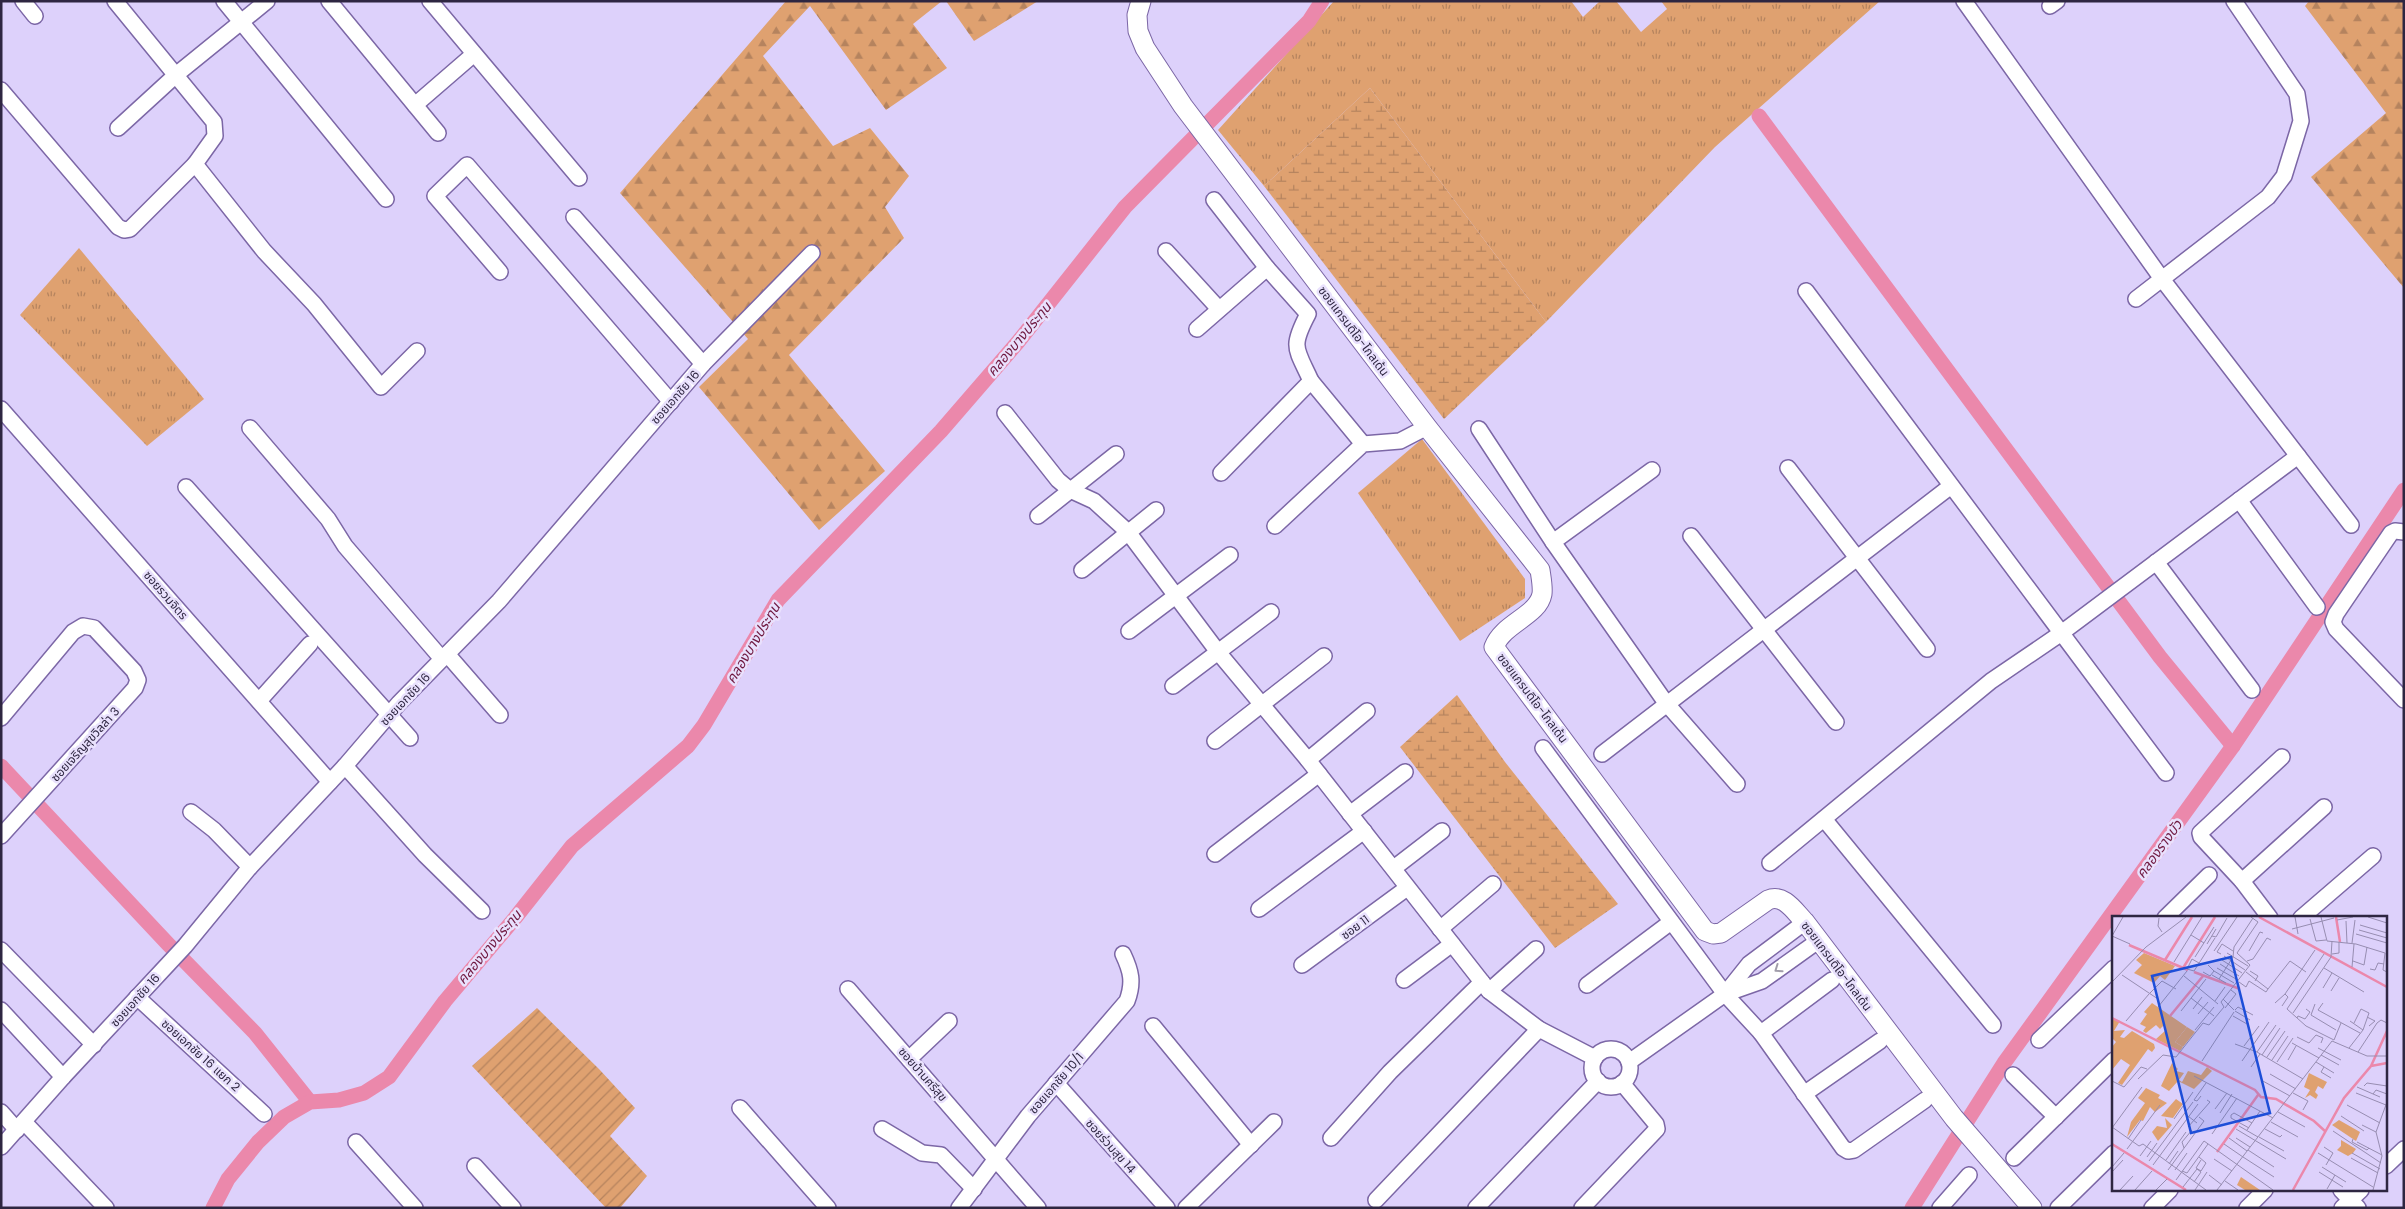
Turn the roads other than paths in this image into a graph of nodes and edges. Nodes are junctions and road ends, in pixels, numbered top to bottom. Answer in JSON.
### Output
{"nodes":[{"id":1,"x":23,"y":1,"type":"edge"},
{"id":2,"x":115,"y":1,"type":"edge"},
{"id":3,"x":224,"y":1,"type":"edge"},
{"id":4,"x":267,"y":1,"type":"edge"},
{"id":5,"x":329,"y":1,"type":"edge"},
{"id":6,"x":430,"y":1,"type":"edge"},
{"id":7,"x":1141,"y":1,"type":"edge"},
{"id":8,"x":1964,"y":1,"type":"edge"},
{"id":9,"x":2234,"y":1,"type":"edge"},
{"id":10,"x":35,"y":16,"type":"dead end"},
{"id":11,"x":241,"y":22,"type":"junction"},
{"id":12,"x":474,"y":54,"type":"junction"},
{"id":13,"x":177,"y":74,"type":"junction"},
{"id":14,"x":1,"y":90,"type":"edge"},
{"id":15,"x":415,"y":104,"type":"junction"},
{"id":16,"x":118,"y":128,"type":"dead end"},
{"id":17,"x":438,"y":133,"type":"dead end"},
{"id":18,"x":195,"y":164,"type":"junction"},
{"id":19,"x":579,"y":178,"type":"dead end"},
{"id":20,"x":386,"y":199,"type":"dead end"},
{"id":21,"x":1214,"y":200,"type":"dead end"},
{"id":22,"x":574,"y":217,"type":"dead end"},
{"id":23,"x":1166,"y":251,"type":"dead end"},
{"id":24,"x":812,"y":253,"type":"dead end"},
{"id":25,"x":1267,"y":268,"type":"junction"},
{"id":26,"x":500,"y":272,"type":"dead end"},
{"id":27,"x":2162,"y":279,"type":"junction"},
{"id":28,"x":1806,"y":290,"type":"dead end"},
{"id":29,"x":2136,"y":299,"type":"dead end"},
{"id":30,"x":1219,"y":309,"type":"junction"},
{"id":31,"x":1196,"y":329,"type":"dead end"},
{"id":32,"x":417,"y":351,"type":"dead end"},
{"id":33,"x":703,"y":364,"type":"junction"},
{"id":34,"x":1311,"y":381,"type":"junction"},
{"id":35,"x":671,"y":402,"type":"junction"},
{"id":36,"x":1,"y":409,"type":"edge"},
{"id":37,"x":1005,"y":413,"type":"dead end"},
{"id":38,"x":1427,"y":427,"type":"junction"},
{"id":39,"x":250,"y":428,"type":"dead end"},
{"id":40,"x":1479,"y":429,"type":"dead end"},
{"id":41,"x":1363,"y":444,"type":"junction"},
{"id":42,"x":1116,"y":454,"type":"dead end"},
{"id":43,"x":2298,"y":456,"type":"junction"},
{"id":44,"x":1788,"y":468,"type":"dead end"},
{"id":45,"x":1652,"y":470,"type":"dead end"},
{"id":46,"x":1220,"y":473,"type":"dead end"},
{"id":47,"x":1951,"y":486,"type":"junction"},
{"id":48,"x":186,"y":487,"type":"dead end"},
{"id":49,"x":1070,"y":490,"type":"junction"},
{"id":50,"x":2239,"y":500,"type":"junction"},
{"id":51,"x":1156,"y":510,"type":"dead end"},
{"id":52,"x":1038,"y":516,"type":"dead end"},
{"id":53,"x":2351,"y":525,"type":"dead end"},
{"id":54,"x":1275,"y":526,"type":"dead end"},
{"id":55,"x":1128,"y":532,"type":"junction"},
{"id":56,"x":2404,"y":532,"type":"edge"},
{"id":57,"x":1691,"y":536,"type":"dead end"},
{"id":58,"x":1553,"y":542,"type":"junction"},
{"id":59,"x":1230,"y":555,"type":"dead end"},
{"id":60,"x":1858,"y":558,"type":"junction"},
{"id":61,"x":2156,"y":562,"type":"junction"},
{"id":62,"x":1082,"y":570,"type":"dead end"},
{"id":63,"x":1176,"y":596,"type":"junction"},
{"id":64,"x":2318,"y":607,"type":"dead end"},
{"id":65,"x":1271,"y":612,"type":"dead end"},
{"id":66,"x":1764,"y":630,"type":"junction"},
{"id":67,"x":1129,"y":631,"type":"dead end"},
{"id":68,"x":2060,"y":634,"type":"junction"},
{"id":69,"x":310,"y":644,"type":"dead end"},
{"id":70,"x":1927,"y":649,"type":"dead end"},
{"id":71,"x":1218,"y":652,"type":"junction"},
{"id":72,"x":1324,"y":656,"type":"dead end"},
{"id":73,"x":444,"y":657,"type":"junction"},
{"id":74,"x":1173,"y":686,"type":"dead end"},
{"id":75,"x":2252,"y":690,"type":"dead end"},
{"id":76,"x":2404,"y":700,"type":"edge"},
{"id":77,"x":259,"y":701,"type":"junction"},
{"id":78,"x":1666,"y":703,"type":"junction"},
{"id":79,"x":1262,"y":704,"type":"junction"},
{"id":80,"x":1366,"y":711,"type":"dead end"},
{"id":81,"x":390,"y":714,"type":"junction"},
{"id":82,"x":500,"y":715,"type":"dead end"},
{"id":83,"x":1,"y":718,"type":"edge"},
{"id":84,"x":1836,"y":722,"type":"dead end"},
{"id":85,"x":410,"y":738,"type":"dead end"},
{"id":86,"x":1215,"y":741,"type":"dead end"},
{"id":87,"x":1543,"y":748,"type":"dead end"},
{"id":88,"x":1602,"y":754,"type":"dead end"},
{"id":89,"x":2282,"y":757,"type":"dead end"},
{"id":90,"x":1308,"y":760,"type":"junction"},
{"id":91,"x":345,"y":766,"type":"junction"},
{"id":92,"x":1405,"y":772,"type":"dead end"},
{"id":93,"x":2166,"y":773,"type":"dead end"},
{"id":94,"x":1319,"y":774,"type":"junction"},
{"id":95,"x":330,"y":782,"type":"junction"},
{"id":96,"x":1738,"y":784,"type":"dead end"},
{"id":97,"x":2324,"y":807,"type":"dead end"},
{"id":98,"x":191,"y":812,"type":"dead end"},
{"id":99,"x":1350,"y":814,"type":"junction"},
{"id":100,"x":1824,"y":819,"type":"junction"},
{"id":101,"x":1364,"y":831,"type":"junction"},
{"id":102,"x":1442,"y":831,"type":"dead end"},
{"id":103,"x":1,"y":836,"type":"edge"},
{"id":104,"x":1215,"y":854,"type":"dead end"},
{"id":105,"x":2373,"y":856,"type":"dead end"},
{"id":106,"x":1770,"y":863,"type":"dead end"},
{"id":107,"x":250,"y":867,"type":"junction"},
{"id":108,"x":1394,"y":868,"type":"junction"},
{"id":109,"x":2209,"y":875,"type":"dead end"},
{"id":110,"x":2242,"y":881,"type":"junction"},
{"id":111,"x":1493,"y":884,"type":"dead end"},
{"id":112,"x":1407,"y":888,"type":"junction"},
{"id":113,"x":1259,"y":909,"type":"dead end"},
{"id":114,"x":482,"y":911,"type":"dead end"},
{"id":115,"x":2167,"y":916,"type":"edge"},
{"id":116,"x":2265,"y":916,"type":"edge"},
{"id":117,"x":2303,"y":916,"type":"edge"},
{"id":118,"x":1671,"y":922,"type":"junction"},
{"id":119,"x":1805,"y":922,"type":"junction"},
{"id":120,"x":1440,"y":928,"type":"junction"},
{"id":121,"x":1818,"y":941,"type":"junction"},
{"id":122,"x":1452,"y":944,"type":"junction"},
{"id":123,"x":1536,"y":948,"type":"dead end"},
{"id":124,"x":1,"y":950,"type":"edge"},
{"id":125,"x":1122,"y":954,"type":"dead end"},
{"id":126,"x":1302,"y":965,"type":"dead end"},
{"id":127,"x":2112,"y":970,"type":"edge"},
{"id":128,"x":1404,"y":980,"type":"dead end"},
{"id":129,"x":1832,"y":980,"type":"dead end"},
{"id":130,"x":1587,"y":985,"type":"dead end"},
{"id":131,"x":1486,"y":986,"type":"junction"},
{"id":132,"x":848,"y":989,"type":"dead end"},
{"id":133,"x":1725,"y":994,"type":"junction"},
{"id":134,"x":137,"y":997,"type":"junction"},
{"id":135,"x":1,"y":1010,"type":"edge"},
{"id":136,"x":950,"y":1021,"type":"dead end"},
{"id":137,"x":1993,"y":1025,"type":"dead end"},
{"id":138,"x":1153,"y":1026,"type":"dead end"},
{"id":139,"x":1539,"y":1029,"type":"junction"},
{"id":140,"x":1761,"y":1033,"type":"junction"},
{"id":141,"x":2039,"y":1040,"type":"dead end"},
{"id":142,"x":1880,"y":1041,"type":"dead end"},
{"id":143,"x":94,"y":1045,"type":"junction"},
{"id":144,"x":1594,"y":1058,"type":"junction"},
{"id":145,"x":909,"y":1059,"type":"junction"},
{"id":146,"x":1629,"y":1062,"type":"junction"},
{"id":147,"x":2112,"y":1062,"type":"edge"},
{"id":148,"x":2014,"y":1075,"type":"dead end"},
{"id":149,"x":63,"y":1077,"type":"junction"},
{"id":150,"x":1598,"y":1081,"type":"junction"},
{"id":151,"x":1622,"y":1083,"type":"junction"},
{"id":152,"x":1056,"y":1084,"type":"junction"},
{"id":153,"x":1804,"y":1094,"type":"junction"},
{"id":154,"x":1925,"y":1100,"type":"dead end"},
{"id":155,"x":740,"y":1108,"type":"dead end"},
{"id":156,"x":1,"y":1112,"type":"edge"},
{"id":157,"x":264,"y":1114,"type":"dead end"},
{"id":158,"x":2056,"y":1117,"type":"junction"},
{"id":159,"x":1274,"y":1122,"type":"dead end"},
{"id":160,"x":21,"y":1126,"type":"junction"},
{"id":161,"x":882,"y":1129,"type":"dead end"},
{"id":162,"x":1331,"y":1138,"type":"dead end"},
{"id":163,"x":356,"y":1142,"type":"dead end"},
{"id":164,"x":1251,"y":1145,"type":"junction"},
{"id":165,"x":1,"y":1148,"type":"edge"},
{"id":166,"x":2404,"y":1150,"type":"edge"},
{"id":167,"x":2112,"y":1155,"type":"edge"},
{"id":168,"x":2014,"y":1158,"type":"dead end"},
{"id":169,"x":997,"y":1160,"type":"junction"},
{"id":170,"x":2388,"y":1164,"type":"edge"},
{"id":171,"x":475,"y":1166,"type":"dead end"},
{"id":172,"x":1969,"y":1175,"type":"dead end"},
{"id":173,"x":974,"y":1189,"type":"junction"},
{"id":174,"x":2168,"y":1192,"type":"edge"},
{"id":175,"x":2263,"y":1192,"type":"edge"},
{"id":176,"x":1376,"y":1200,"type":"dead end"},
{"id":177,"x":504,"y":1205,"type":"edge"},
{"id":178,"x":106,"y":1208,"type":"edge"},
{"id":179,"x":415,"y":1208,"type":"edge"},
{"id":180,"x":828,"y":1208,"type":"edge"},
{"id":181,"x":959,"y":1208,"type":"edge"},
{"id":182,"x":1038,"y":1208,"type":"edge"},
{"id":183,"x":1167,"y":1208,"type":"edge"},
{"id":184,"x":1186,"y":1208,"type":"edge"},
{"id":185,"x":1476,"y":1208,"type":"edge"},
{"id":186,"x":1582,"y":1208,"type":"edge"},
{"id":187,"x":1940,"y":1208,"type":"edge"},
{"id":188,"x":2032,"y":1208,"type":"edge"},
{"id":189,"x":2058,"y":1208,"type":"edge"},
{"id":190,"x":2152,"y":1208,"type":"edge"},
{"id":191,"x":2247,"y":1208,"type":"edge"}],
"edges":[{"from":1,"to":10,"type":"street"},
{"from":2,"to":13,"type":"street"},
{"from":3,"to":11,"type":"street"},
{"from":4,"to":11,"type":"street"},
{"from":5,"to":15,"type":"street"},
{"from":6,"to":12,"type":"street"},
{"from":7,"to":38,"type":"street","name":"ซอยแกรนดิโอ-โกลเด้น"},
{"from":8,"to":27,"type":"street"},
{"from":9,"to":27,"type":"street"},
{"from":11,"to":13,"type":"street"},
{"from":11,"to":20,"type":"street"},
{"from":12,"to":15,"type":"street"},
{"from":12,"to":19,"type":"street"},
{"from":13,"to":16,"type":"street"},
{"from":13,"to":18,"type":"street"},
{"from":14,"to":18,"type":"street"},
{"from":15,"to":17,"type":"street"},
{"from":18,"to":32,"type":"street"},
{"from":21,"to":25,"type":"street"},
{"from":22,"to":33,"type":"street"},
{"from":23,"to":30,"type":"street"},
{"from":24,"to":33,"type":"street","name":"ซอยเอกชัย 16"},
{"from":25,"to":30,"type":"street"},
{"from":25,"to":34,"type":"street"},
{"from":26,"to":35,"type":"street"},
{"from":27,"to":29,"type":"street"},
{"from":27,"to":43,"type":"street"},
{"from":28,"to":47,"type":"street"},
{"from":30,"to":31,"type":"street"},
{"from":33,"to":35,"type":"street","name":"ซอยเอกชัย 16"},
{"from":34,"to":41,"type":"street"},
{"from":34,"to":46,"type":"street"},
{"from":35,"to":73,"type":"street","name":"ซอยเอกชัย 16"},
{"from":36,"to":77,"type":"street","name":"ซอยรวมจิตร"},
{"from":37,"to":49,"type":"street"},
{"from":38,"to":41,"type":"street"},
{"from":38,"to":119,"type":"street","name":"ซอยแกรนดิโอ-โกลเด้น"},
{"from":39,"to":73,"type":"street"},
{"from":40,"to":58,"type":"street"},
{"from":41,"to":54,"type":"street"},
{"from":42,"to":49,"type":"street"},
{"from":43,"to":50,"type":"street"},
{"from":43,"to":53,"type":"street"},
{"from":44,"to":60,"type":"street"},
{"from":45,"to":58,"type":"street"},
{"from":47,"to":60,"type":"street"},
{"from":47,"to":68,"type":"street"},
{"from":48,"to":81,"type":"street"},
{"from":49,"to":52,"type":"street"},
{"from":49,"to":55,"type":"street"},
{"from":50,"to":61,"type":"street"},
{"from":50,"to":64,"type":"street"},
{"from":51,"to":55,"type":"street"},
{"from":55,"to":62,"type":"street"},
{"from":55,"to":63,"type":"street"},
{"from":56,"to":76,"type":"street"},
{"from":57,"to":66,"type":"street"},
{"from":58,"to":78,"type":"street"},
{"from":59,"to":63,"type":"street"},
{"from":60,"to":66,"type":"street"},
{"from":60,"to":70,"type":"street"},
{"from":61,"to":68,"type":"street"},
{"from":61,"to":75,"type":"street"},
{"from":63,"to":67,"type":"street"},
{"from":63,"to":71,"type":"street"},
{"from":65,"to":71,"type":"street"},
{"from":66,"to":78,"type":"street"},
{"from":66,"to":84,"type":"street"},
{"from":68,"to":93,"type":"street"},
{"from":68,"to":100,"type":"street"},
{"from":69,"to":77,"type":"street"},
{"from":71,"to":74,"type":"street"},
{"from":71,"to":79,"type":"street"},
{"from":72,"to":79,"type":"street"},
{"from":73,"to":81,"type":"street","name":"ซอยเอกชัย 16"},
{"from":73,"to":82,"type":"street"},
{"from":77,"to":95,"type":"street","name":"ซอยรวมจิตร"},
{"from":78,"to":88,"type":"street"},
{"from":78,"to":96,"type":"street"},
{"from":79,"to":86,"type":"street"},
{"from":79,"to":90,"type":"street"},
{"from":80,"to":90,"type":"street"},
{"from":81,"to":85,"type":"street"},
{"from":81,"to":91,"type":"street","name":"ซอยเอกชัย 16"},
{"from":83,"to":103,"type":"street","name":"ซอยเจริญสุขวิลล่า 3"},
{"from":87,"to":118,"type":"street"},
{"from":89,"to":110,"type":"street"},
{"from":90,"to":94,"type":"street"},
{"from":91,"to":95,"type":"street","name":"ซอยเอกชัย 16"},
{"from":91,"to":114,"type":"street"},
{"from":92,"to":99,"type":"street"},
{"from":94,"to":99,"type":"street"},
{"from":94,"to":104,"type":"street"},
{"from":95,"to":107,"type":"street","name":"ซอยเอกชัย 16"},
{"from":97,"to":110,"type":"street"},
{"from":98,"to":107,"type":"street"},
{"from":99,"to":101,"type":"street"},
{"from":100,"to":106,"type":"street"},
{"from":100,"to":137,"type":"street"},
{"from":101,"to":108,"type":"street"},
{"from":101,"to":113,"type":"street"},
{"from":102,"to":108,"type":"street"},
{"from":105,"to":117,"type":"street"},
{"from":107,"to":134,"type":"street","name":"ซอยเอกชัย 16"},
{"from":108,"to":112,"type":"street"},
{"from":109,"to":115,"type":"street"},
{"from":110,"to":116,"type":"street"},
{"from":111,"to":120,"type":"street"},
{"from":112,"to":120,"type":"street"},
{"from":112,"to":126,"type":"street","name":"ซอย 11"},
{"from":118,"to":130,"type":"street"},
{"from":118,"to":133,"type":"street"},
{"from":119,"to":121,"type":"street","name":"ซอยแกรนดิโอ-โกลเด้น"},
{"from":119,"to":133,"type":"street"},
{"from":120,"to":122,"type":"street"},
{"from":121,"to":133,"type":"street","one_way":true},
{"from":121,"to":188,"type":"street","name":"ซอยแกรนดิโอ-โกลเด้น"},
{"from":122,"to":128,"type":"street"},
{"from":122,"to":131,"type":"street"},
{"from":123,"to":131,"type":"street"},
{"from":124,"to":143,"type":"street"},
{"from":125,"to":152,"type":"street","name":"ซอยเอกชัย 10/1"},
{"from":127,"to":141,"type":"street"},
{"from":129,"to":140,"type":"street"},
{"from":131,"to":139,"type":"street"},
{"from":131,"to":162,"type":"street"},
{"from":132,"to":145,"type":"street","name":"ซอยบ้านศรีสุข"},
{"from":133,"to":140,"type":"street"},
{"from":133,"to":146,"type":"street"},
{"from":134,"to":143,"type":"street","name":"ซอยเอกชัย 16"},
{"from":134,"to":157,"type":"street","name":"ซอยเอกชัย 16 แยก 2"},
{"from":135,"to":149,"type":"street"},
{"from":136,"to":145,"type":"street"},
{"from":138,"to":164,"type":"street"},
{"from":139,"to":144,"type":"street"},
{"from":139,"to":176,"type":"street"},
{"from":140,"to":153,"type":"street"},
{"from":142,"to":153,"type":"street"},
{"from":143,"to":149,"type":"street","name":"ซอยเอกชัย 16"},
{"from":144,"to":146,"type":"street"},
{"from":144,"to":150,"type":"street"},
{"from":145,"to":169,"type":"street","name":"ซอยบ้านศรีสุข"},
{"from":146,"to":151,"type":"street"},
{"from":147,"to":158,"type":"street"},
{"from":148,"to":158,"type":"street"},
{"from":149,"to":160,"type":"street","name":"ซอยเอกชัย 16"},
{"from":150,"to":151,"type":"street"},
{"from":150,"to":185,"type":"street"},
{"from":151,"to":186,"type":"street"},
{"from":152,"to":169,"type":"street","name":"ซอยเอกชัย 10/1"},
{"from":152,"to":183,"type":"street","name":"ซอยร่วมสุข 14"},
{"from":153,"to":154,"type":"street"},
{"from":155,"to":180,"type":"street"},
{"from":156,"to":160,"type":"street"},
{"from":158,"to":168,"type":"street"},
{"from":159,"to":164,"type":"street"},
{"from":160,"to":165,"type":"street","name":"ซอยเอกชัย 16"},
{"from":160,"to":178,"type":"street"},
{"from":161,"to":173,"type":"street"},
{"from":163,"to":179,"type":"street"},
{"from":164,"to":184,"type":"street"},
{"from":166,"to":170,"type":"street"},
{"from":167,"to":189,"type":"street"},
{"from":169,"to":173,"type":"street","name":"ซอยเอกชัย 10/1"},
{"from":169,"to":182,"type":"street","name":"ซอยบ้านศรีสุข"},
{"from":171,"to":177,"type":"street"},
{"from":172,"to":187,"type":"street"},
{"from":173,"to":181,"type":"street","name":"ซอยเอกชัย 10/1"},
{"from":174,"to":190,"type":"street"},
{"from":175,"to":191,"type":"street"}]}
